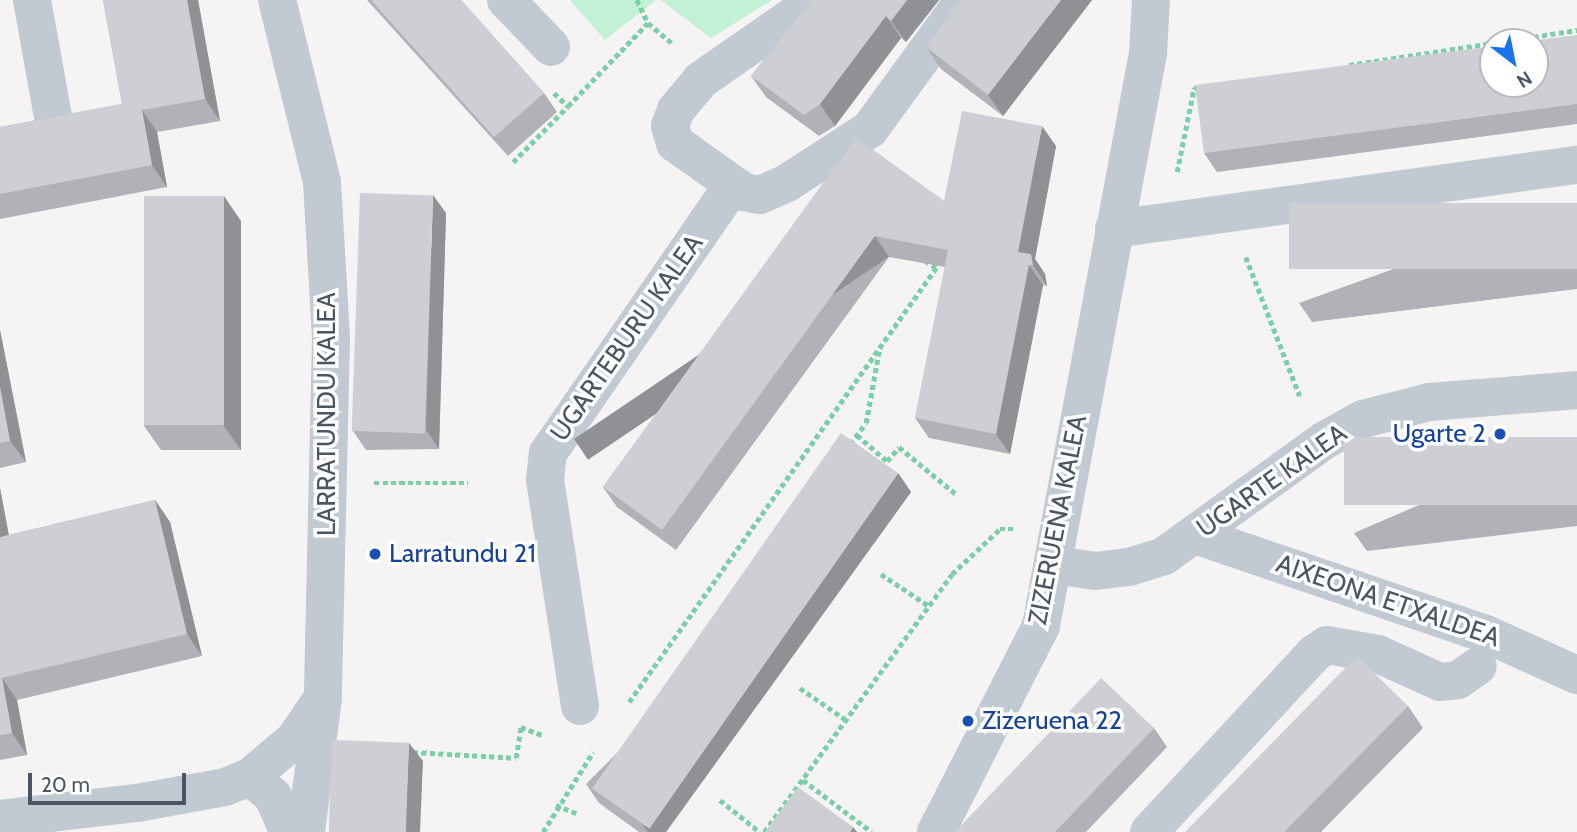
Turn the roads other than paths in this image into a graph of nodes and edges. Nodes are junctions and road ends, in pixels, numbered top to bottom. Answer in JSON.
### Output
{"nodes":[{"id":1,"x":32,"y":0,"type":"edge"},
{"id":2,"x":277,"y":0,"type":"edge"},
{"id":3,"x":506,"y":0,"type":"edge"},
{"id":4,"x":816,"y":0,"type":"edge"},
{"id":5,"x":964,"y":0,"type":"edge"},
{"id":6,"x":1151,"y":0,"type":"edge"},
{"id":7,"x":551,"y":47,"type":"dead end"},
{"id":8,"x":53,"y":117,"type":"edge"},
{"id":9,"x":1577,"y":165,"type":"edge"},
{"id":10,"x":733,"y":185,"type":"junction"},
{"id":11,"x":1114,"y":229,"type":"junction"},
{"id":12,"x":1577,"y":390,"type":"edge"},
{"id":13,"x":1195,"y":535,"type":"junction"},
{"id":14,"x":1055,"y":565,"type":"junction"},
{"id":15,"x":1478,"y":666,"type":"dead end"},
{"id":16,"x":1577,"y":675,"type":"edge"},
{"id":17,"x":323,"y":697,"type":"junction"},
{"id":18,"x":580,"y":706,"type":"dead end"},
{"id":19,"x":250,"y":777,"type":"junction"},
{"id":20,"x":0,"y":819,"type":"edge"},
{"id":21,"x":288,"y":832,"type":"edge"},
{"id":22,"x":306,"y":832,"type":"edge"},
{"id":23,"x":936,"y":832,"type":"edge"},
{"id":24,"x":1149,"y":832,"type":"edge"}],
"edges":[{"from":1,"to":8,"type":"street"},
{"from":2,"to":17,"type":"street","name":"LARRATUNDU KALEA"},
{"from":3,"to":7,"type":"street"},
{"from":4,"to":10,"type":"street"},
{"from":5,"to":10,"type":"street"},
{"from":6,"to":11,"type":"street","name":"ZIZERUENA KALEA"},
{"from":9,"to":11,"type":"street"},
{"from":10,"to":18,"type":"street","name":"UGARTEBURU KALEA"},
{"from":11,"to":14,"type":"street","name":"ZIZERUENA KALEA"},
{"from":12,"to":13,"type":"street","name":"UGARTE KALEA"},
{"from":13,"to":14,"type":"street","name":"UGARTE KALEA"},
{"from":13,"to":16,"type":"street","name":"AIXEONA ETXALDEA"},
{"from":14,"to":23,"type":"street","name":"ZIZERUENA KALEA"},
{"from":15,"to":24,"type":"street"},
{"from":17,"to":19,"type":"street"},
{"from":17,"to":22,"type":"street","name":"LARRATUNDU KALEA"},
{"from":19,"to":20,"type":"street"},
{"from":19,"to":21,"type":"street"}]}
